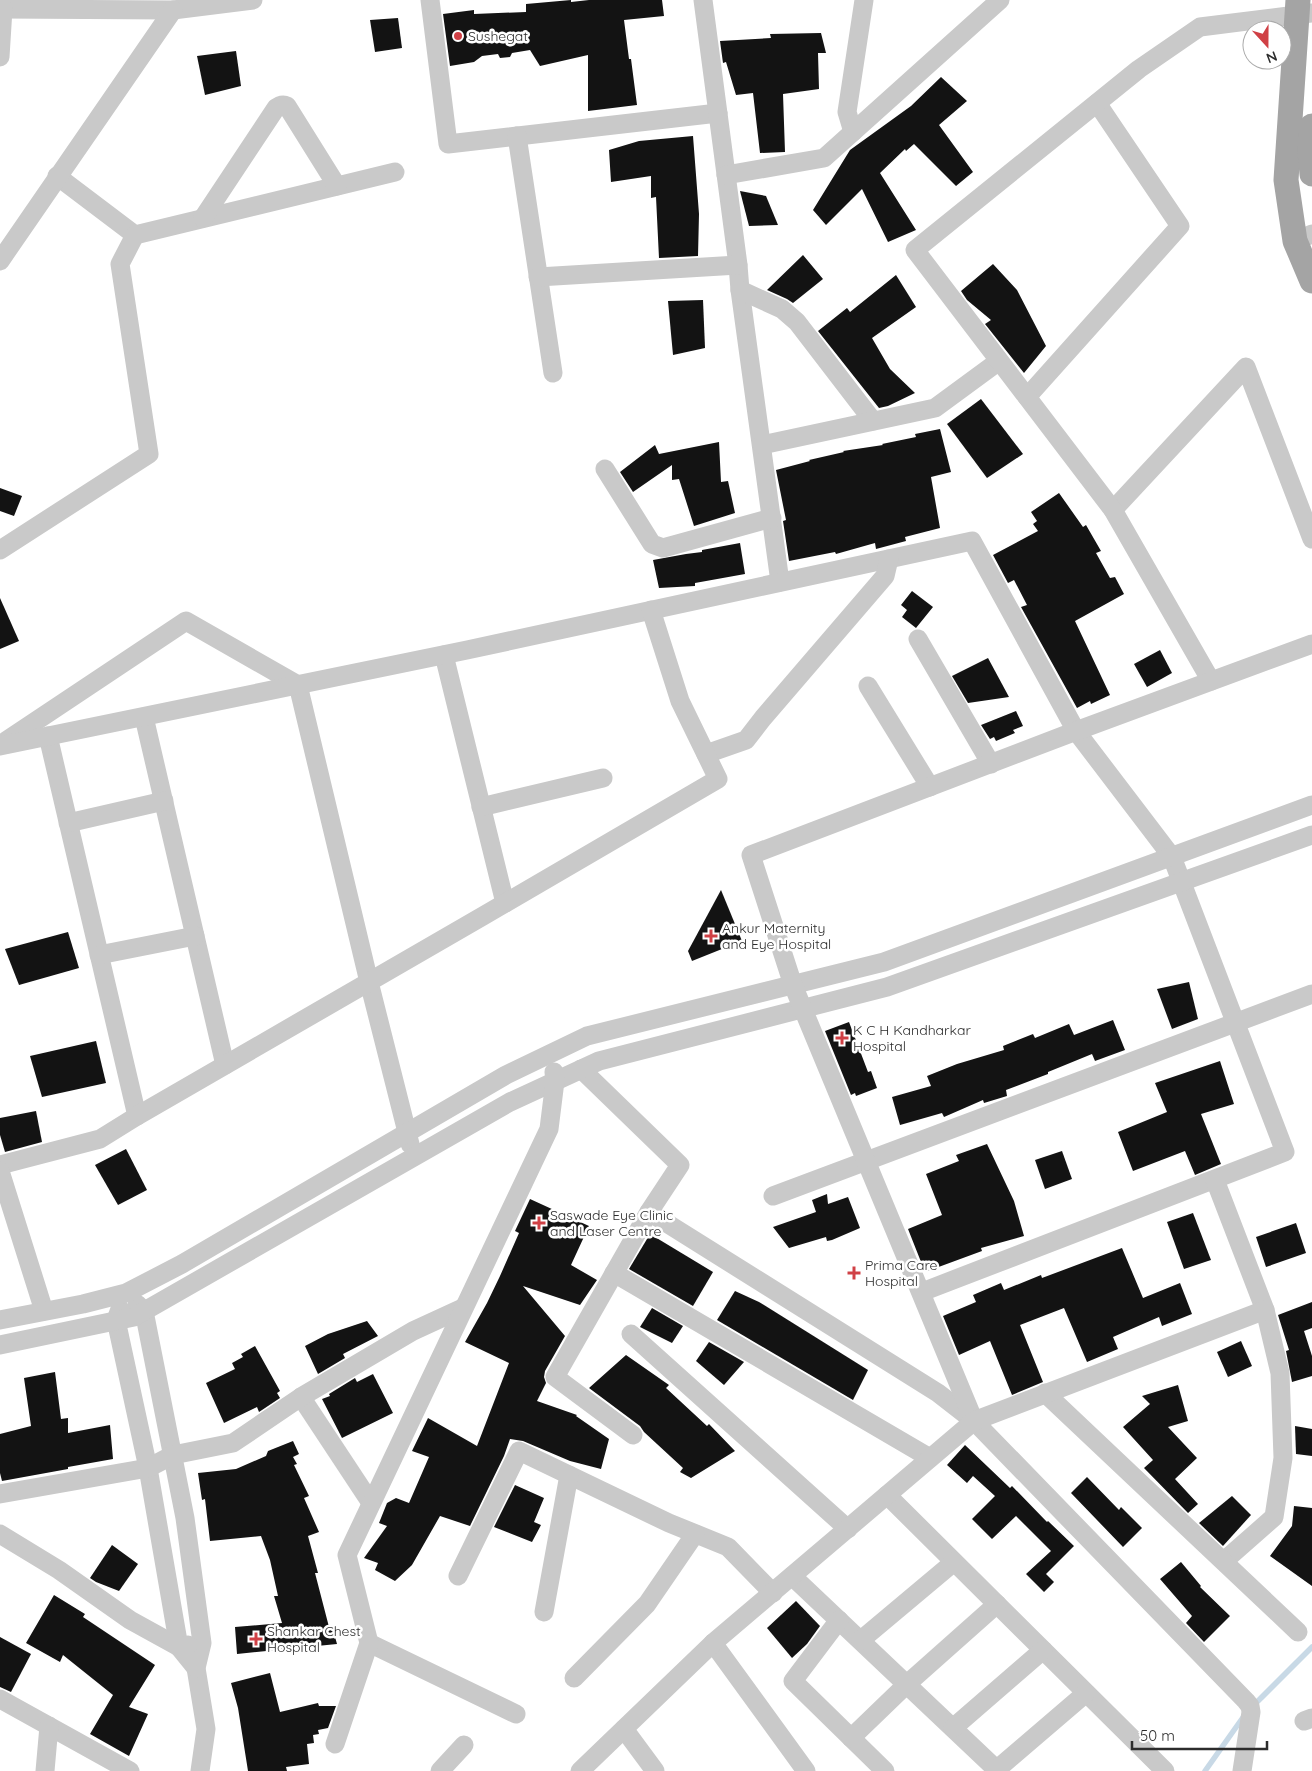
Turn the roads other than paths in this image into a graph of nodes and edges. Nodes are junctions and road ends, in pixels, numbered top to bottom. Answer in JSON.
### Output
{"nodes":[{"id":1,"x":253,"y":0,"type":"edge"},
{"id":2,"x":430,"y":0,"type":"edge"},
{"id":3,"x":703,"y":0,"type":"edge"},
{"id":4,"x":864,"y":0,"type":"edge"},
{"id":5,"x":1000,"y":0,"type":"edge"},
{"id":6,"x":147,"y":5,"type":"edge"},
{"id":7,"x":1,"y":9,"type":"edge"},
{"id":8,"x":1302,"y":9,"type":"edge"},
{"id":9,"x":173,"y":10,"type":"junction"},
{"id":10,"x":0,"y":57,"type":"edge"},
{"id":11,"x":1097,"y":103,"type":"junction"},
{"id":12,"x":718,"y":113,"type":"junction"},
{"id":13,"x":1312,"y":126,"type":"edge"},
{"id":14,"x":853,"y":132,"type":"junction"},
{"id":15,"x":517,"y":136,"type":"junction"},
{"id":16,"x":395,"y":172,"type":"dead end"},
{"id":17,"x":1312,"y":174,"type":"edge"},
{"id":18,"x":726,"y":175,"type":"junction"},
{"id":19,"x":57,"y":176,"type":"junction"},
{"id":20,"x":337,"y":186,"type":"junction"},
{"id":21,"x":203,"y":218,"type":"junction"},
{"id":22,"x":135,"y":235,"type":"junction"},
{"id":23,"x":1304,"y":237,"type":"edge"},
{"id":24,"x":0,"y":261,"type":"edge"},
{"id":25,"x":738,"y":264,"type":"junction"},
{"id":26,"x":538,"y":277,"type":"junction"},
{"id":27,"x":1312,"y":281,"type":"edge"},
{"id":28,"x":740,"y":290,"type":"junction"},
{"id":29,"x":999,"y":361,"type":"junction"},
{"id":30,"x":553,"y":373,"type":"dead end"},
{"id":31,"x":1027,"y":397,"type":"junction"},
{"id":32,"x":873,"y":421,"type":"junction"},
{"id":33,"x":762,"y":445,"type":"junction"},
{"id":34,"x":605,"y":469,"type":"dead end"},
{"id":35,"x":1113,"y":510,"type":"junction"},
{"id":36,"x":772,"y":518,"type":"junction"},
{"id":37,"x":1312,"y":539,"type":"edge"},
{"id":38,"x":0,"y":550,"type":"edge"},
{"id":39,"x":888,"y":559,"type":"junction"},
{"id":40,"x":780,"y":582,"type":"junction"},
{"id":41,"x":651,"y":610,"type":"junction"},
{"id":42,"x":918,"y":639,"type":"dead end"},
{"id":43,"x":1312,"y":644,"type":"edge"},
{"id":44,"x":444,"y":655,"type":"junction"},
{"id":45,"x":1211,"y":681,"type":"junction"},
{"id":46,"x":298,"y":685,"type":"junction"},
{"id":47,"x":868,"y":686,"type":"dead end"},
{"id":48,"x":144,"y":717,"type":"junction"},
{"id":49,"x":1076,"y":731,"type":"junction"},
{"id":50,"x":48,"y":736,"type":"junction"},
{"id":51,"x":0,"y":746,"type":"edge"},
{"id":52,"x":706,"y":754,"type":"junction"},
{"id":53,"x":991,"y":764,"type":"junction"},
{"id":54,"x":603,"y":778,"type":"dead end"},
{"id":55,"x":930,"y":786,"type":"junction"},
{"id":56,"x":164,"y":801,"type":"junction"},
{"id":57,"x":1312,"y":805,"type":"edge"},
{"id":58,"x":482,"y":807,"type":"junction"},
{"id":59,"x":68,"y":823,"type":"junction"},
{"id":60,"x":1312,"y":835,"type":"edge"},
{"id":61,"x":1172,"y":857,"type":"junction"},
{"id":62,"x":1182,"y":883,"type":"junction"},
{"id":63,"x":505,"y":903,"type":"junction"},
{"id":64,"x":195,"y":936,"type":"junction"},
{"id":65,"x":99,"y":955,"type":"junction"},
{"id":66,"x":369,"y":982,"type":"junction"},
{"id":67,"x":793,"y":985,"type":"junction"},
{"id":68,"x":1312,"y":994,"type":"edge"},
{"id":69,"x":804,"y":1008,"type":"junction"},
{"id":70,"x":1235,"y":1023,"type":"junction"},
{"id":71,"x":551,"y":1053,"type":"junction"},
{"id":72,"x":225,"y":1065,"type":"junction"},
{"id":73,"x":581,"y":1069,"type":"junction"},
{"id":74,"x":555,"y":1081,"type":"junction"},
{"id":75,"x":136,"y":1116,"type":"junction"},
{"id":76,"x":408,"y":1132,"type":"junction"},
{"id":77,"x":414,"y":1157,"type":"junction"},
{"id":78,"x":866,"y":1160,"type":"junction"},
{"id":79,"x":0,"y":1165,"type":"edge"},
{"id":80,"x":0,"y":1171,"type":"edge"},
{"id":81,"x":1215,"y":1180,"type":"junction"},
{"id":82,"x":773,"y":1196,"type":"dead end"},
{"id":83,"x":650,"y":1212,"type":"junction"},
{"id":84,"x":614,"y":1273,"type":"junction"},
{"id":85,"x":922,"y":1292,"type":"junction"},
{"id":86,"x":126,"y":1293,"type":"junction"},
{"id":87,"x":463,"y":1308,"type":"junction"},
{"id":88,"x":1265,"y":1310,"type":"junction"},
{"id":89,"x":144,"y":1311,"type":"junction"},
{"id":90,"x":44,"y":1312,"type":"junction"},
{"id":91,"x":0,"y":1320,"type":"edge"},
{"id":92,"x":116,"y":1320,"type":"junction"},
{"id":93,"x":631,"y":1334,"type":"dead end"},
{"id":94,"x":0,"y":1345,"type":"edge"},
{"id":95,"x":1045,"y":1393,"type":"junction"},
{"id":96,"x":301,"y":1397,"type":"junction"},
{"id":97,"x":974,"y":1421,"type":"junction"},
{"id":98,"x":633,"y":1435,"type":"dead end"},
{"id":99,"x":173,"y":1455,"type":"junction"},
{"id":100,"x":930,"y":1458,"type":"junction"},
{"id":101,"x":148,"y":1468,"type":"junction"},
{"id":102,"x":570,"y":1475,"type":"junction"},
{"id":103,"x":0,"y":1494,"type":"edge"},
{"id":104,"x":887,"y":1495,"type":"junction"},
{"id":105,"x":371,"y":1503,"type":"junction"},
{"id":106,"x":848,"y":1528,"type":"junction"},
{"id":107,"x":0,"y":1534,"type":"edge"},
{"id":108,"x":695,"y":1534,"type":"junction"},
{"id":109,"x":1224,"y":1561,"type":"junction"},
{"id":110,"x":954,"y":1562,"type":"junction"},
{"id":111,"x":458,"y":1576,"type":"dead end"},
{"id":112,"x":792,"y":1576,"type":"junction"},
{"id":113,"x":773,"y":1592,"type":"junction"},
{"id":114,"x":996,"y":1604,"type":"junction"},
{"id":115,"x":544,"y":1612,"type":"dead end"},
{"id":116,"x":840,"y":1620,"type":"junction"},
{"id":117,"x":1298,"y":1632,"type":"dead end"},
{"id":118,"x":860,"y":1640,"type":"junction"},
{"id":119,"x":202,"y":1643,"type":"junction"},
{"id":120,"x":369,"y":1643,"type":"junction"},
{"id":121,"x":713,"y":1643,"type":"junction"},
{"id":122,"x":180,"y":1647,"type":"junction"},
{"id":123,"x":1043,"y":1650,"type":"junction"},
{"id":124,"x":196,"y":1668,"type":"junction"},
{"id":125,"x":574,"y":1678,"type":"dead end"},
{"id":126,"x":907,"y":1684,"type":"junction"},
{"id":127,"x":1086,"y":1693,"type":"junction"},
{"id":128,"x":0,"y":1699,"type":"edge"},
{"id":129,"x":516,"y":1714,"type":"dead end"},
{"id":130,"x":49,"y":1726,"type":"junction"},
{"id":131,"x":953,"y":1728,"type":"junction"},
{"id":132,"x":624,"y":1730,"type":"junction"},
{"id":133,"x":851,"y":1738,"type":"junction"},
{"id":134,"x":335,"y":1744,"type":"dead end"},
{"id":135,"x":464,"y":1745,"type":"dead end"},
{"id":136,"x":996,"y":1770,"type":"edge"},
{"id":137,"x":45,"y":1771,"type":"edge"},
{"id":138,"x":130,"y":1771,"type":"edge"},
{"id":139,"x":200,"y":1771,"type":"edge"},
{"id":140,"x":440,"y":1771,"type":"edge"},
{"id":141,"x":580,"y":1771,"type":"edge"},
{"id":142,"x":655,"y":1771,"type":"edge"},
{"id":143,"x":806,"y":1771,"type":"edge"},
{"id":144,"x":885,"y":1771,"type":"edge"},
{"id":145,"x":1165,"y":1771,"type":"edge"},
{"id":146,"x":1242,"y":1771,"type":"edge"}],
"edges":[{"from":1,"to":9,"type":"street"},
{"from":2,"to":15,"type":"street"},
{"from":3,"to":12,"type":"street"},
{"from":4,"to":14,"type":"street"},
{"from":5,"to":14,"type":"street"},
{"from":6,"to":7,"type":"street"},
{"from":6,"to":9,"type":"street"},
{"from":7,"to":10,"type":"street"},
{"from":8,"to":11,"type":"street"},
{"from":8,"to":23,"type":"main road"},
{"from":9,"to":19,"type":"street"},
{"from":11,"to":29,"type":"street"},
{"from":11,"to":31,"type":"street"},
{"from":12,"to":15,"type":"street"},
{"from":12,"to":18,"type":"street"},
{"from":13,"to":17,"type":"main road"},
{"from":14,"to":18,"type":"street"},
{"from":15,"to":26,"type":"street"},
{"from":16,"to":20,"type":"street"},
{"from":18,"to":25,"type":"street"},
{"from":19,"to":22,"type":"street"},
{"from":19,"to":24,"type":"street"},
{"from":20,"to":21,"type":"street"},
{"from":20,"to":21,"type":"street"},
{"from":21,"to":22,"type":"street"},
{"from":22,"to":38,"type":"street"},
{"from":23,"to":27,"type":"main road"},
{"from":25,"to":26,"type":"street"},
{"from":25,"to":28,"type":"street"},
{"from":26,"to":30,"type":"street"},
{"from":28,"to":32,"type":"street"},
{"from":28,"to":33,"type":"street"},
{"from":29,"to":31,"type":"street"},
{"from":29,"to":32,"type":"street"},
{"from":31,"to":35,"type":"street"},
{"from":32,"to":33,"type":"street"},
{"from":33,"to":36,"type":"street"},
{"from":34,"to":36,"type":"street"},
{"from":35,"to":37,"type":"street"},
{"from":35,"to":45,"type":"street"},
{"from":36,"to":40,"type":"street"},
{"from":39,"to":40,"type":"street"},
{"from":39,"to":49,"type":"street"},
{"from":39,"to":52,"type":"street"},
{"from":40,"to":41,"type":"street"},
{"from":41,"to":44,"type":"street"},
{"from":41,"to":52,"type":"street"},
{"from":42,"to":53,"type":"street"},
{"from":43,"to":45,"type":"street"},
{"from":44,"to":46,"type":"street"},
{"from":44,"to":58,"type":"street"},
{"from":45,"to":49,"type":"street"},
{"from":46,"to":48,"type":"street"},
{"from":46,"to":51,"type":"street"},
{"from":46,"to":66,"type":"street"},
{"from":47,"to":55,"type":"street"},
{"from":48,"to":50,"type":"street"},
{"from":48,"to":56,"type":"street"},
{"from":49,"to":53,"type":"street"},
{"from":49,"to":61,"type":"street"},
{"from":50,"to":51,"type":"street"},
{"from":50,"to":59,"type":"street"},
{"from":52,"to":63,"type":"street"},
{"from":53,"to":55,"type":"street"},
{"from":54,"to":58,"type":"street"},
{"from":55,"to":67,"type":"street"},
{"from":56,"to":59,"type":"street"},
{"from":56,"to":64,"type":"street"},
{"from":57,"to":61,"type":"street"},
{"from":58,"to":63,"type":"street"},
{"from":59,"to":65,"type":"street"},
{"from":60,"to":62,"type":"street"},
{"from":61,"to":62,"type":"street"},
{"from":61,"to":67,"type":"street"},
{"from":62,"to":69,"type":"street"},
{"from":62,"to":70,"type":"street"},
{"from":63,"to":66,"type":"street"},
{"from":64,"to":65,"type":"street"},
{"from":64,"to":72,"type":"street"},
{"from":65,"to":75,"type":"street"},
{"from":66,"to":72,"type":"street"},
{"from":66,"to":76,"type":"street"},
{"from":67,"to":69,"type":"street"},
{"from":67,"to":71,"type":"street"},
{"from":68,"to":70,"type":"street"},
{"from":69,"to":73,"type":"street"},
{"from":69,"to":78,"type":"street"},
{"from":70,"to":78,"type":"street"},
{"from":70,"to":81,"type":"street"},
{"from":71,"to":74,"type":"street"},
{"from":71,"to":76,"type":"street"},
{"from":72,"to":75,"type":"street"},
{"from":73,"to":74,"type":"street"},
{"from":73,"to":83,"type":"street"},
{"from":74,"to":77,"type":"street"},
{"from":74,"to":87,"type":"street"},
{"from":75,"to":79,"type":"street"},
{"from":76,"to":77,"type":"street"},
{"from":76,"to":86,"type":"street"},
{"from":77,"to":89,"type":"street"},
{"from":78,"to":82,"type":"street"},
{"from":78,"to":85,"type":"street"},
{"from":80,"to":90,"type":"street"},
{"from":81,"to":85,"type":"street"},
{"from":81,"to":88,"type":"street"},
{"from":83,"to":84,"type":"street"},
{"from":83,"to":97,"type":"street"},
{"from":84,"to":98,"type":"street"},
{"from":84,"to":100,"type":"street"},
{"from":85,"to":97,"type":"street"},
{"from":86,"to":89,"type":"street"},
{"from":86,"to":90,"type":"street"},
{"from":86,"to":92,"type":"street"},
{"from":87,"to":96,"type":"street"},
{"from":87,"to":105,"type":"street"},
{"from":88,"to":95,"type":"street"},
{"from":88,"to":109,"type":"street"},
{"from":89,"to":92,"type":"street"},
{"from":89,"to":99,"type":"street"},
{"from":90,"to":91,"type":"street"},
{"from":92,"to":94,"type":"street"},
{"from":92,"to":101,"type":"street"},
{"from":93,"to":106,"type":"street"},
{"from":95,"to":97,"type":"street"},
{"from":95,"to":109,"type":"street"},
{"from":96,"to":99,"type":"street"},
{"from":96,"to":105,"type":"street"},
{"from":97,"to":100,"type":"street"},
{"from":97,"to":146,"type":"street"},
{"from":99,"to":101,"type":"street"},
{"from":99,"to":119,"type":"street"},
{"from":100,"to":104,"type":"street"},
{"from":101,"to":103,"type":"street"},
{"from":101,"to":122,"type":"street"},
{"from":102,"to":108,"type":"street"},
{"from":102,"to":111,"type":"street"},
{"from":102,"to":115,"type":"street"},
{"from":104,"to":106,"type":"street"},
{"from":104,"to":110,"type":"street"},
{"from":105,"to":120,"type":"street"},
{"from":106,"to":112,"type":"street"},
{"from":107,"to":122,"type":"street"},
{"from":108,"to":113,"type":"street"},
{"from":108,"to":125,"type":"street"},
{"from":109,"to":117,"type":"street"},
{"from":110,"to":114,"type":"street"},
{"from":110,"to":118,"type":"street"},
{"from":112,"to":113,"type":"street"},
{"from":112,"to":116,"type":"street"},
{"from":113,"to":121,"type":"street"},
{"from":114,"to":123,"type":"street"},
{"from":114,"to":126,"type":"street"},
{"from":116,"to":118,"type":"street"},
{"from":116,"to":133,"type":"street"},
{"from":118,"to":126,"type":"street"},
{"from":119,"to":122,"type":"street"},
{"from":119,"to":124,"type":"street"},
{"from":120,"to":129,"type":"street"},
{"from":120,"to":134,"type":"street"},
{"from":121,"to":132,"type":"street"},
{"from":121,"to":143,"type":"street"},
{"from":122,"to":124,"type":"street"},
{"from":123,"to":127,"type":"street"},
{"from":123,"to":131,"type":"street"},
{"from":124,"to":139,"type":"street"},
{"from":126,"to":131,"type":"street"},
{"from":126,"to":133,"type":"street"},
{"from":127,"to":136,"type":"street"},
{"from":127,"to":145,"type":"street"},
{"from":128,"to":130,"type":"street"},
{"from":130,"to":137,"type":"street"},
{"from":130,"to":138,"type":"street"},
{"from":131,"to":136,"type":"street"},
{"from":132,"to":141,"type":"street"},
{"from":132,"to":142,"type":"street"},
{"from":133,"to":144,"type":"street"},
{"from":135,"to":140,"type":"street"}]}
